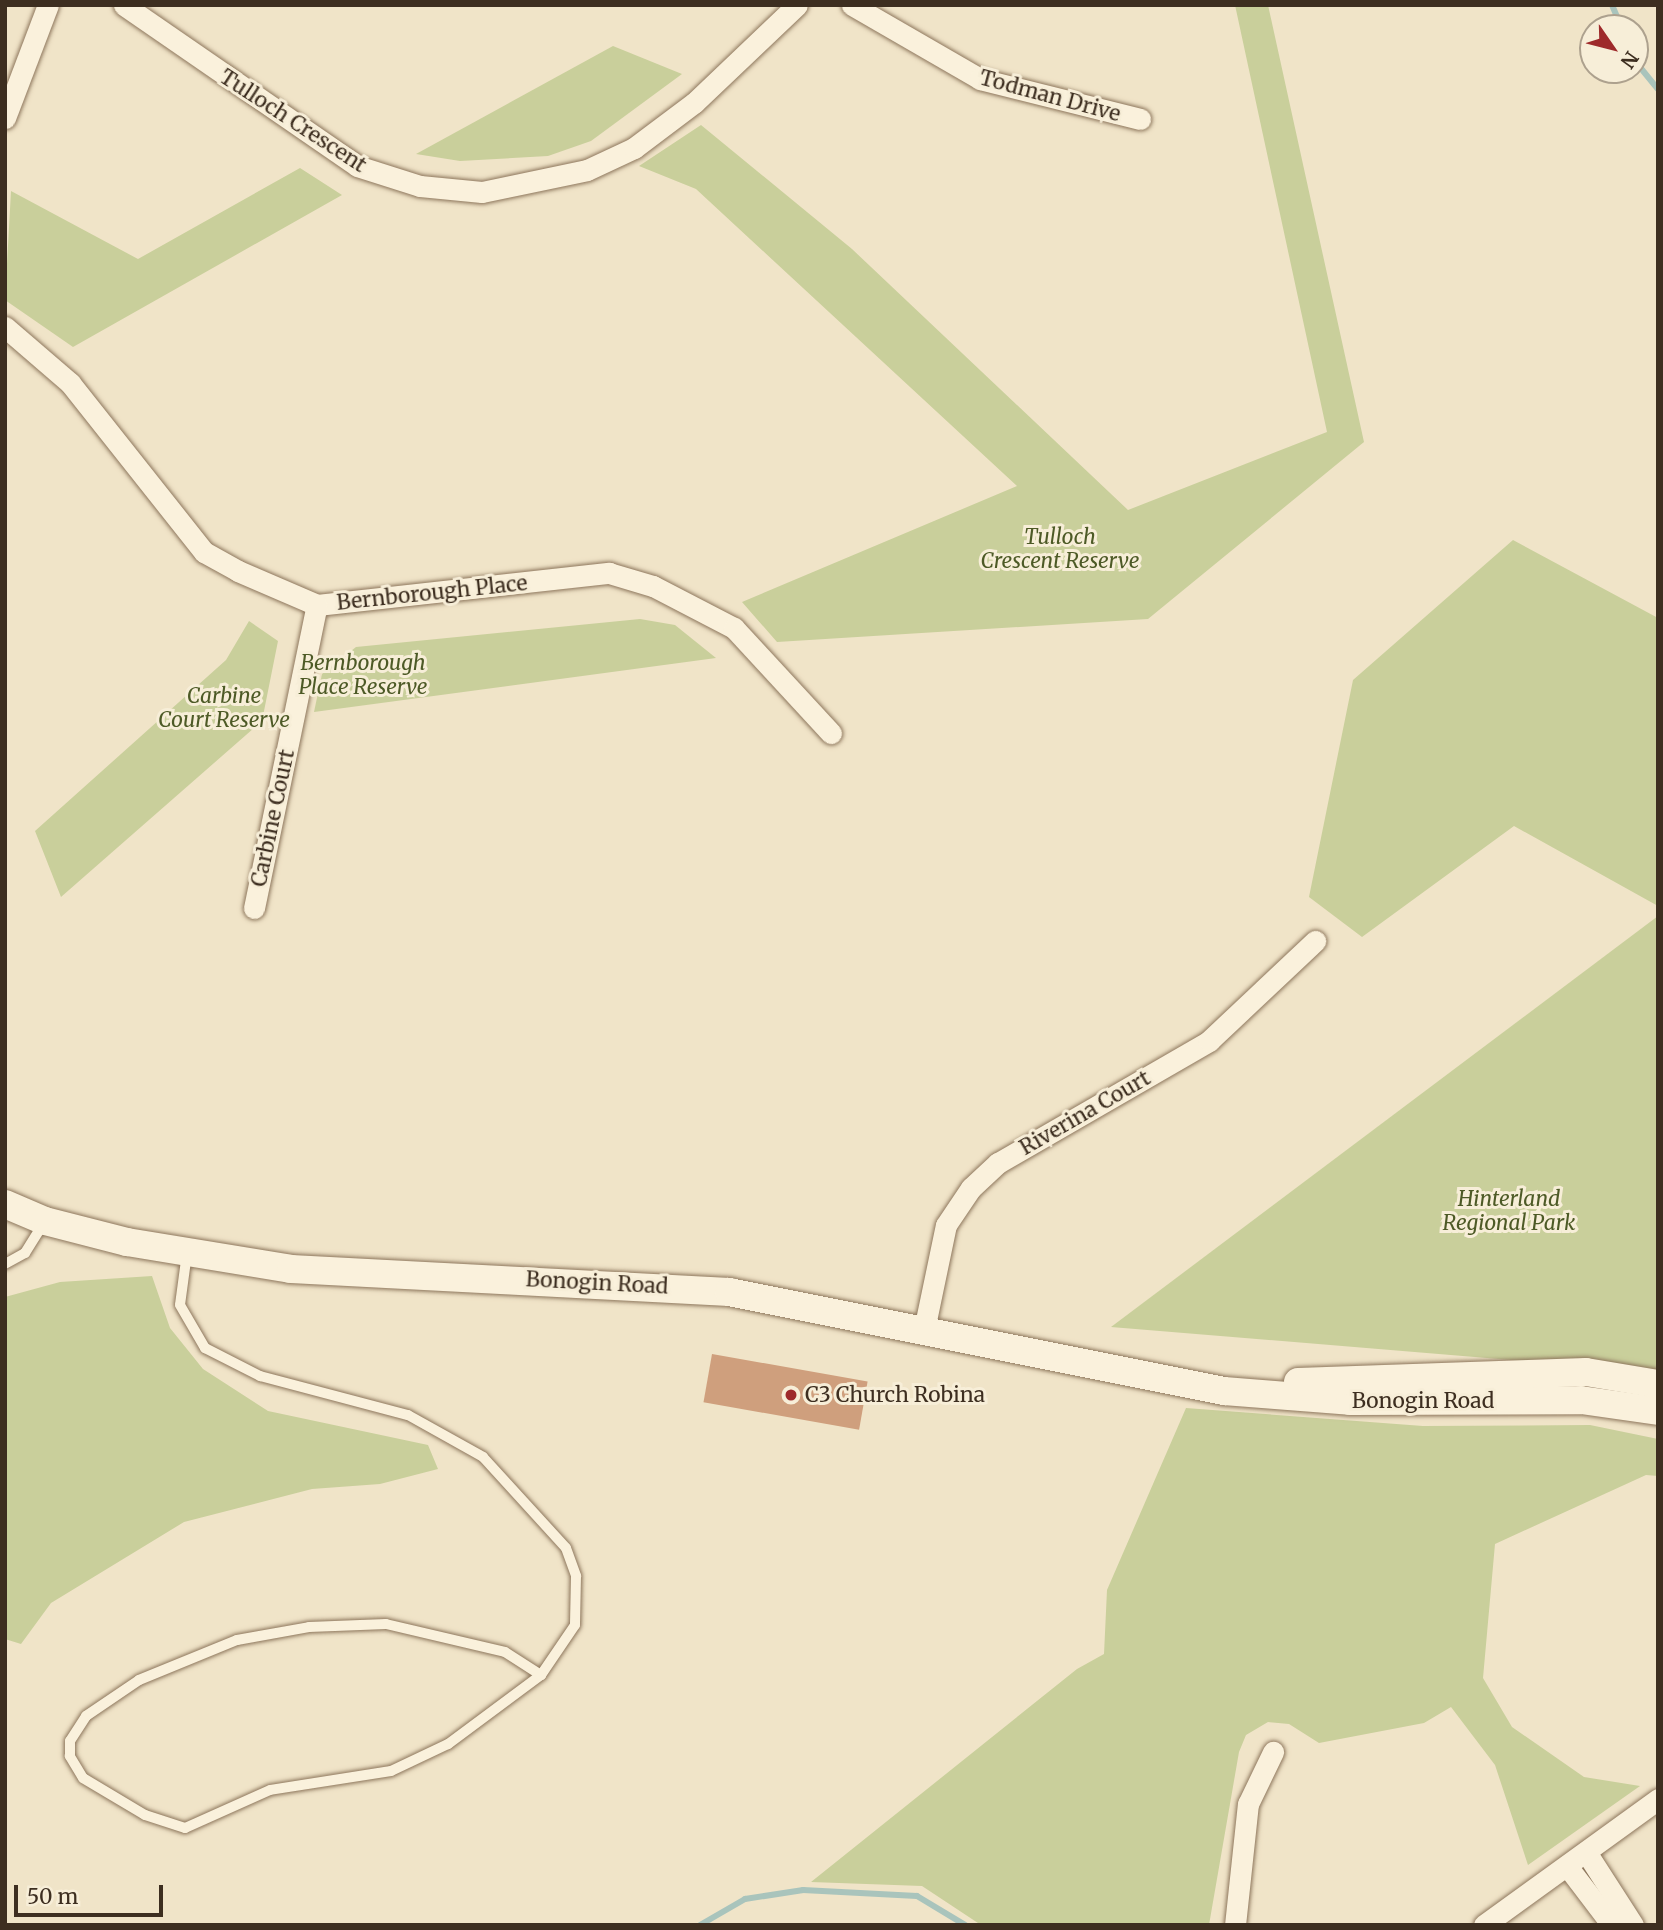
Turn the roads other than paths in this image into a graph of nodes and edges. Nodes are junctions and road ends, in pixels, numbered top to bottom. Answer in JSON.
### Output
{"nodes":[{"id":1,"x":48,"y":5,"type":"edge"},
{"id":2,"x":124,"y":5,"type":"edge"},
{"id":3,"x":797,"y":5,"type":"edge"},
{"id":4,"x":852,"y":5,"type":"edge"},
{"id":5,"x":5,"y":118,"type":"edge"},
{"id":6,"x":1140,"y":119,"type":"dead end"},
{"id":7,"x":5,"y":327,"type":"edge"},
{"id":8,"x":317,"y":605,"type":"junction"},
{"id":9,"x":831,"y":733,"type":"dead end"},
{"id":10,"x":254,"y":908,"type":"dead end"},
{"id":11,"x":1315,"y":942,"type":"dead end"},
{"id":12,"x":5,"y":1204,"type":"edge"},
{"id":13,"x":45,"y":1221,"type":"junction"},
{"id":14,"x":187,"y":1252,"type":"junction"},
{"id":15,"x":5,"y":1264,"type":"edge"},
{"id":16,"x":924,"y":1330,"type":"junction"},
{"id":17,"x":1464,"y":1373,"type":"junction"},
{"id":18,"x":1190,"y":1379,"type":"junction"},
{"id":19,"x":1658,"y":1384,"type":"edge"},
{"id":20,"x":1645,"y":1408,"type":"edge"},
{"id":21,"x":541,"y":1675,"type":"junction"},
{"id":22,"x":1273,"y":1752,"type":"dead end"},
{"id":23,"x":1658,"y":1799,"type":"edge"},
{"id":24,"x":1586,"y":1852,"type":"junction"},
{"id":25,"x":1567,"y":1866,"type":"junction"},
{"id":26,"x":1235,"y":1925,"type":"edge"},
{"id":27,"x":1484,"y":1925,"type":"edge"},
{"id":28,"x":1612,"y":1925,"type":"edge"},
{"id":29,"x":1633,"y":1925,"type":"edge"}],
"edges":[{"from":1,"to":5,"type":"street"},
{"from":2,"to":3,"type":"street","name":"Tulloch Crescent"},
{"from":4,"to":6,"type":"street","name":"Todman Drive"},
{"from":7,"to":8,"type":"street","name":"Bernborough Place"},
{"from":8,"to":9,"type":"street","name":"Bernborough Place"},
{"from":8,"to":10,"type":"street","name":"Carbine Court"},
{"from":11,"to":16,"type":"street","name":"Riverina Court"},
{"from":12,"to":13,"type":"street","name":"Bonogin Road"},
{"from":13,"to":14,"type":"street","name":"Bonogin Road"},
{"from":13,"to":15,"type":"lane"},
{"from":14,"to":16,"type":"street","name":"Bonogin Road"},
{"from":14,"to":21,"type":"lane"},
{"from":16,"to":18,"type":"street","name":"Bonogin Road"},
{"from":17,"to":18,"type":"street","name":"Bonogin Road"},
{"from":17,"to":19,"type":"street","name":"Bonogin Road"},
{"from":17,"to":20,"type":"street"},
{"from":18,"to":20,"type":"street","name":"Bonogin Road"},
{"from":21,"to":21,"type":"lane"},
{"from":22,"to":26,"type":"street"},
{"from":23,"to":24,"type":"street"},
{"from":24,"to":25,"type":"street"},
{"from":24,"to":29,"type":"street"},
{"from":25,"to":27,"type":"street"},
{"from":25,"to":28,"type":"street"}]}
